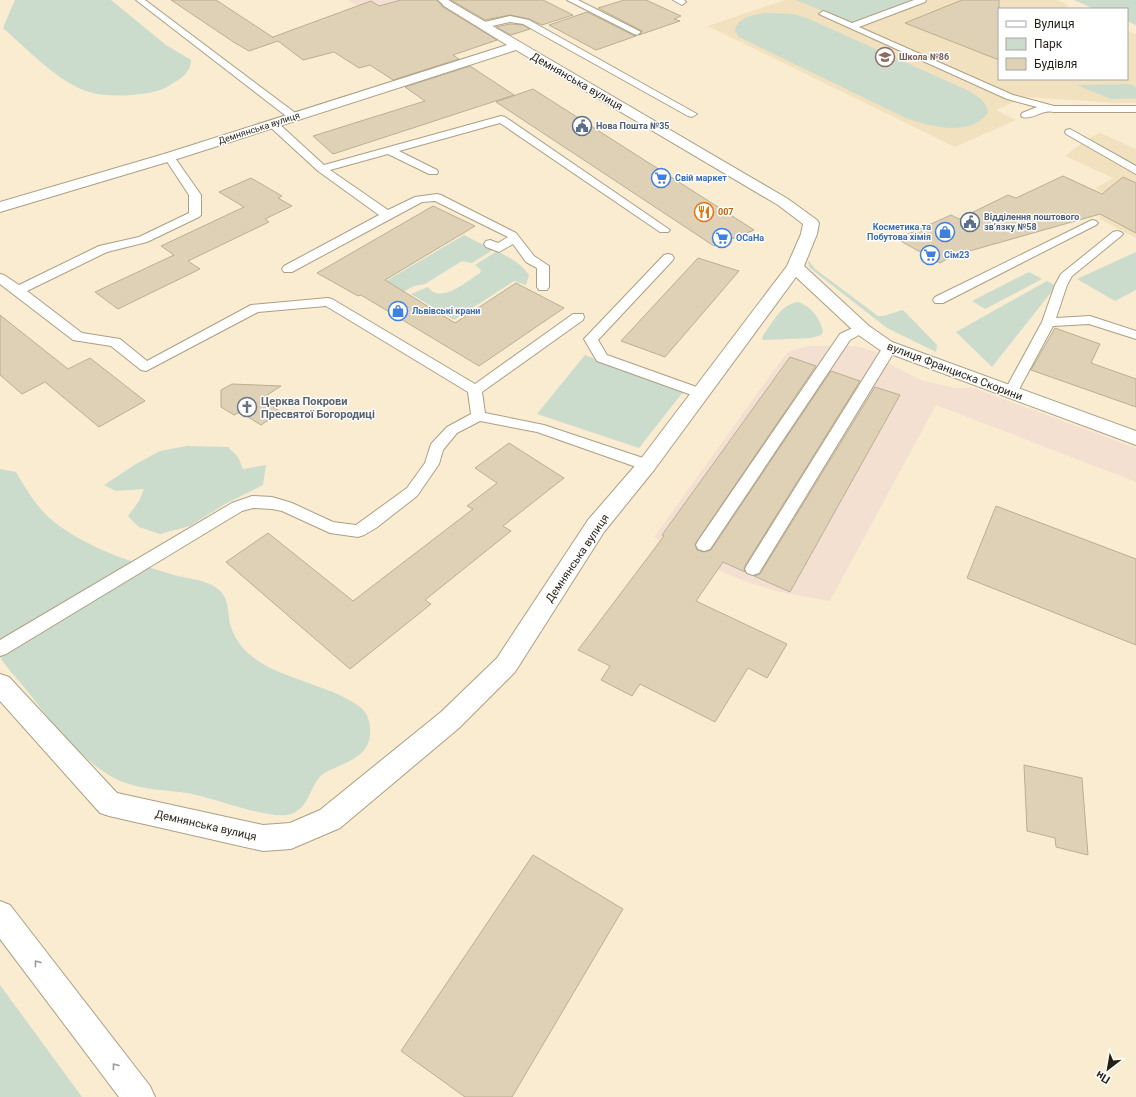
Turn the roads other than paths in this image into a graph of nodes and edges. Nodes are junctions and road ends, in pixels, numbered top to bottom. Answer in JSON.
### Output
{"nodes":[{"id":1,"x":140,"y":0,"type":"edge"},
{"id":2,"x":571,"y":0,"type":"edge"},
{"id":3,"x":922,"y":0,"type":"edge"},
{"id":4,"x":446,"y":1,"type":"edge"},
{"id":5,"x":823,"y":14,"type":"dead end"},
{"id":6,"x":483,"y":25,"type":"junction"},
{"id":7,"x":853,"y":26,"type":"junction"},
{"id":8,"x":637,"y":32,"type":"dead end"},
{"id":9,"x":517,"y":46,"type":"junction"},
{"id":10,"x":1047,"y":107,"type":"junction"},
{"id":11,"x":1136,"y":109,"type":"edge"},
{"id":12,"x":692,"y":114,"type":"dead end"},
{"id":13,"x":1026,"y":115,"type":"dead end"},
{"id":14,"x":294,"y":117,"type":"junction"},
{"id":15,"x":273,"y":124,"type":"junction"},
{"id":16,"x":1070,"y":132,"type":"dead end"},
{"id":17,"x":389,"y":150,"type":"junction"},
{"id":18,"x":169,"y":157,"type":"junction"},
{"id":19,"x":322,"y":169,"type":"junction"},
{"id":20,"x":1136,"y":171,"type":"edge"},
{"id":21,"x":433,"y":172,"type":"dead end"},
{"id":22,"x":0,"y":207,"type":"edge"},
{"id":23,"x":387,"y":215,"type":"junction"},
{"id":24,"x":1092,"y":223,"type":"dead end"},
{"id":25,"x":664,"y":230,"type":"dead end"},
{"id":26,"x":1117,"y":234,"type":"dead end"},
{"id":27,"x":515,"y":238,"type":"junction"},
{"id":28,"x":490,"y":244,"type":"dead end"},
{"id":29,"x":668,"y":258,"type":"dead end"},
{"id":30,"x":795,"y":267,"type":"junction"},
{"id":31,"x":288,"y":269,"type":"dead end"},
{"id":32,"x":0,"y":278,"type":"edge"},
{"id":33,"x":543,"y":287,"type":"dead end"},
{"id":34,"x":18,"y":290,"type":"junction"},
{"id":35,"x":939,"y":300,"type":"dead end"},
{"id":36,"x":578,"y":317,"type":"dead end"},
{"id":37,"x":1048,"y":322,"type":"junction"},
{"id":38,"x":860,"y":328,"type":"junction"},
{"id":39,"x":1136,"y":335,"type":"edge"},
{"id":40,"x":890,"y":347,"type":"junction"},
{"id":41,"x":475,"y":390,"type":"junction"},
{"id":42,"x":1011,"y":392,"type":"junction"},
{"id":43,"x":700,"y":393,"type":"junction"},
{"id":44,"x":478,"y":416,"type":"junction"},
{"id":45,"x":1136,"y":438,"type":"edge"},
{"id":46,"x":647,"y":465,"type":"junction"},
{"id":47,"x":704,"y":545,"type":"dead end"},
{"id":48,"x":753,"y":569,"type":"dead end"},
{"id":49,"x":0,"y":649,"type":"edge"},
{"id":50,"x":0,"y":684,"type":"edge"},
{"id":51,"x":0,"y":915,"type":"edge"},
{"id":52,"x":139,"y":1097,"type":"edge"}],
"edges":[{"from":1,"to":14,"type":"lane"},
{"from":2,"to":8,"type":"lane"},
{"from":3,"to":7,"type":"lane"},
{"from":4,"to":6,"type":"street","name":"Демнянська вулиця"},
{"from":5,"to":7,"type":"lane"},
{"from":6,"to":9,"type":"street","name":"Демнянська вулиця"},
{"from":6,"to":12,"type":"lane"},
{"from":7,"to":10,"type":"lane"},
{"from":9,"to":14,"type":"street","name":"Демнянська вулиця"},
{"from":9,"to":30,"type":"street","name":"Демнянська вулиця"},
{"from":10,"to":11,"type":"lane"},
{"from":10,"to":13,"type":"lane"},
{"from":14,"to":15,"type":"street","name":"Демнянська вулиця"},
{"from":15,"to":18,"type":"street","name":"Демнянська вулиця"},
{"from":15,"to":19,"type":"lane"},
{"from":16,"to":20,"type":"lane"},
{"from":17,"to":19,"type":"lane"},
{"from":17,"to":21,"type":"lane"},
{"from":17,"to":25,"type":"lane"},
{"from":18,"to":22,"type":"street","name":"Демнянська вулиця"},
{"from":18,"to":34,"type":"lane"},
{"from":19,"to":23,"type":"lane"},
{"from":23,"to":27,"type":"lane"},
{"from":23,"to":31,"type":"lane"},
{"from":24,"to":35,"type":"lane"},
{"from":26,"to":37,"type":"lane"},
{"from":27,"to":28,"type":"lane"},
{"from":27,"to":33,"type":"lane"},
{"from":29,"to":43,"type":"lane"},
{"from":30,"to":38,"type":"street","name":"вулиця Франциска Скорини"},
{"from":30,"to":43,"type":"street","name":"Демнянська вулиця"},
{"from":32,"to":34,"type":"lane"},
{"from":34,"to":41,"type":"lane"},
{"from":36,"to":41,"type":"lane"},
{"from":37,"to":39,"type":"lane"},
{"from":37,"to":42,"type":"lane"},
{"from":38,"to":40,"type":"street","name":"вулиця Франциска Скорини"},
{"from":38,"to":47,"type":"lane"},
{"from":40,"to":42,"type":"street","name":"вулиця Франциска Скорини"},
{"from":40,"to":48,"type":"lane"},
{"from":41,"to":44,"type":"lane"},
{"from":42,"to":45,"type":"street","name":"вулиця Франциска Скорини"},
{"from":43,"to":46,"type":"street","name":"Демнянська вулиця"},
{"from":44,"to":46,"type":"lane"},
{"from":44,"to":49,"type":"lane"},
{"from":46,"to":50,"type":"street","name":"Демнянська вулиця"},
{"from":52,"to":51,"type":"street","one_way":true}]}
